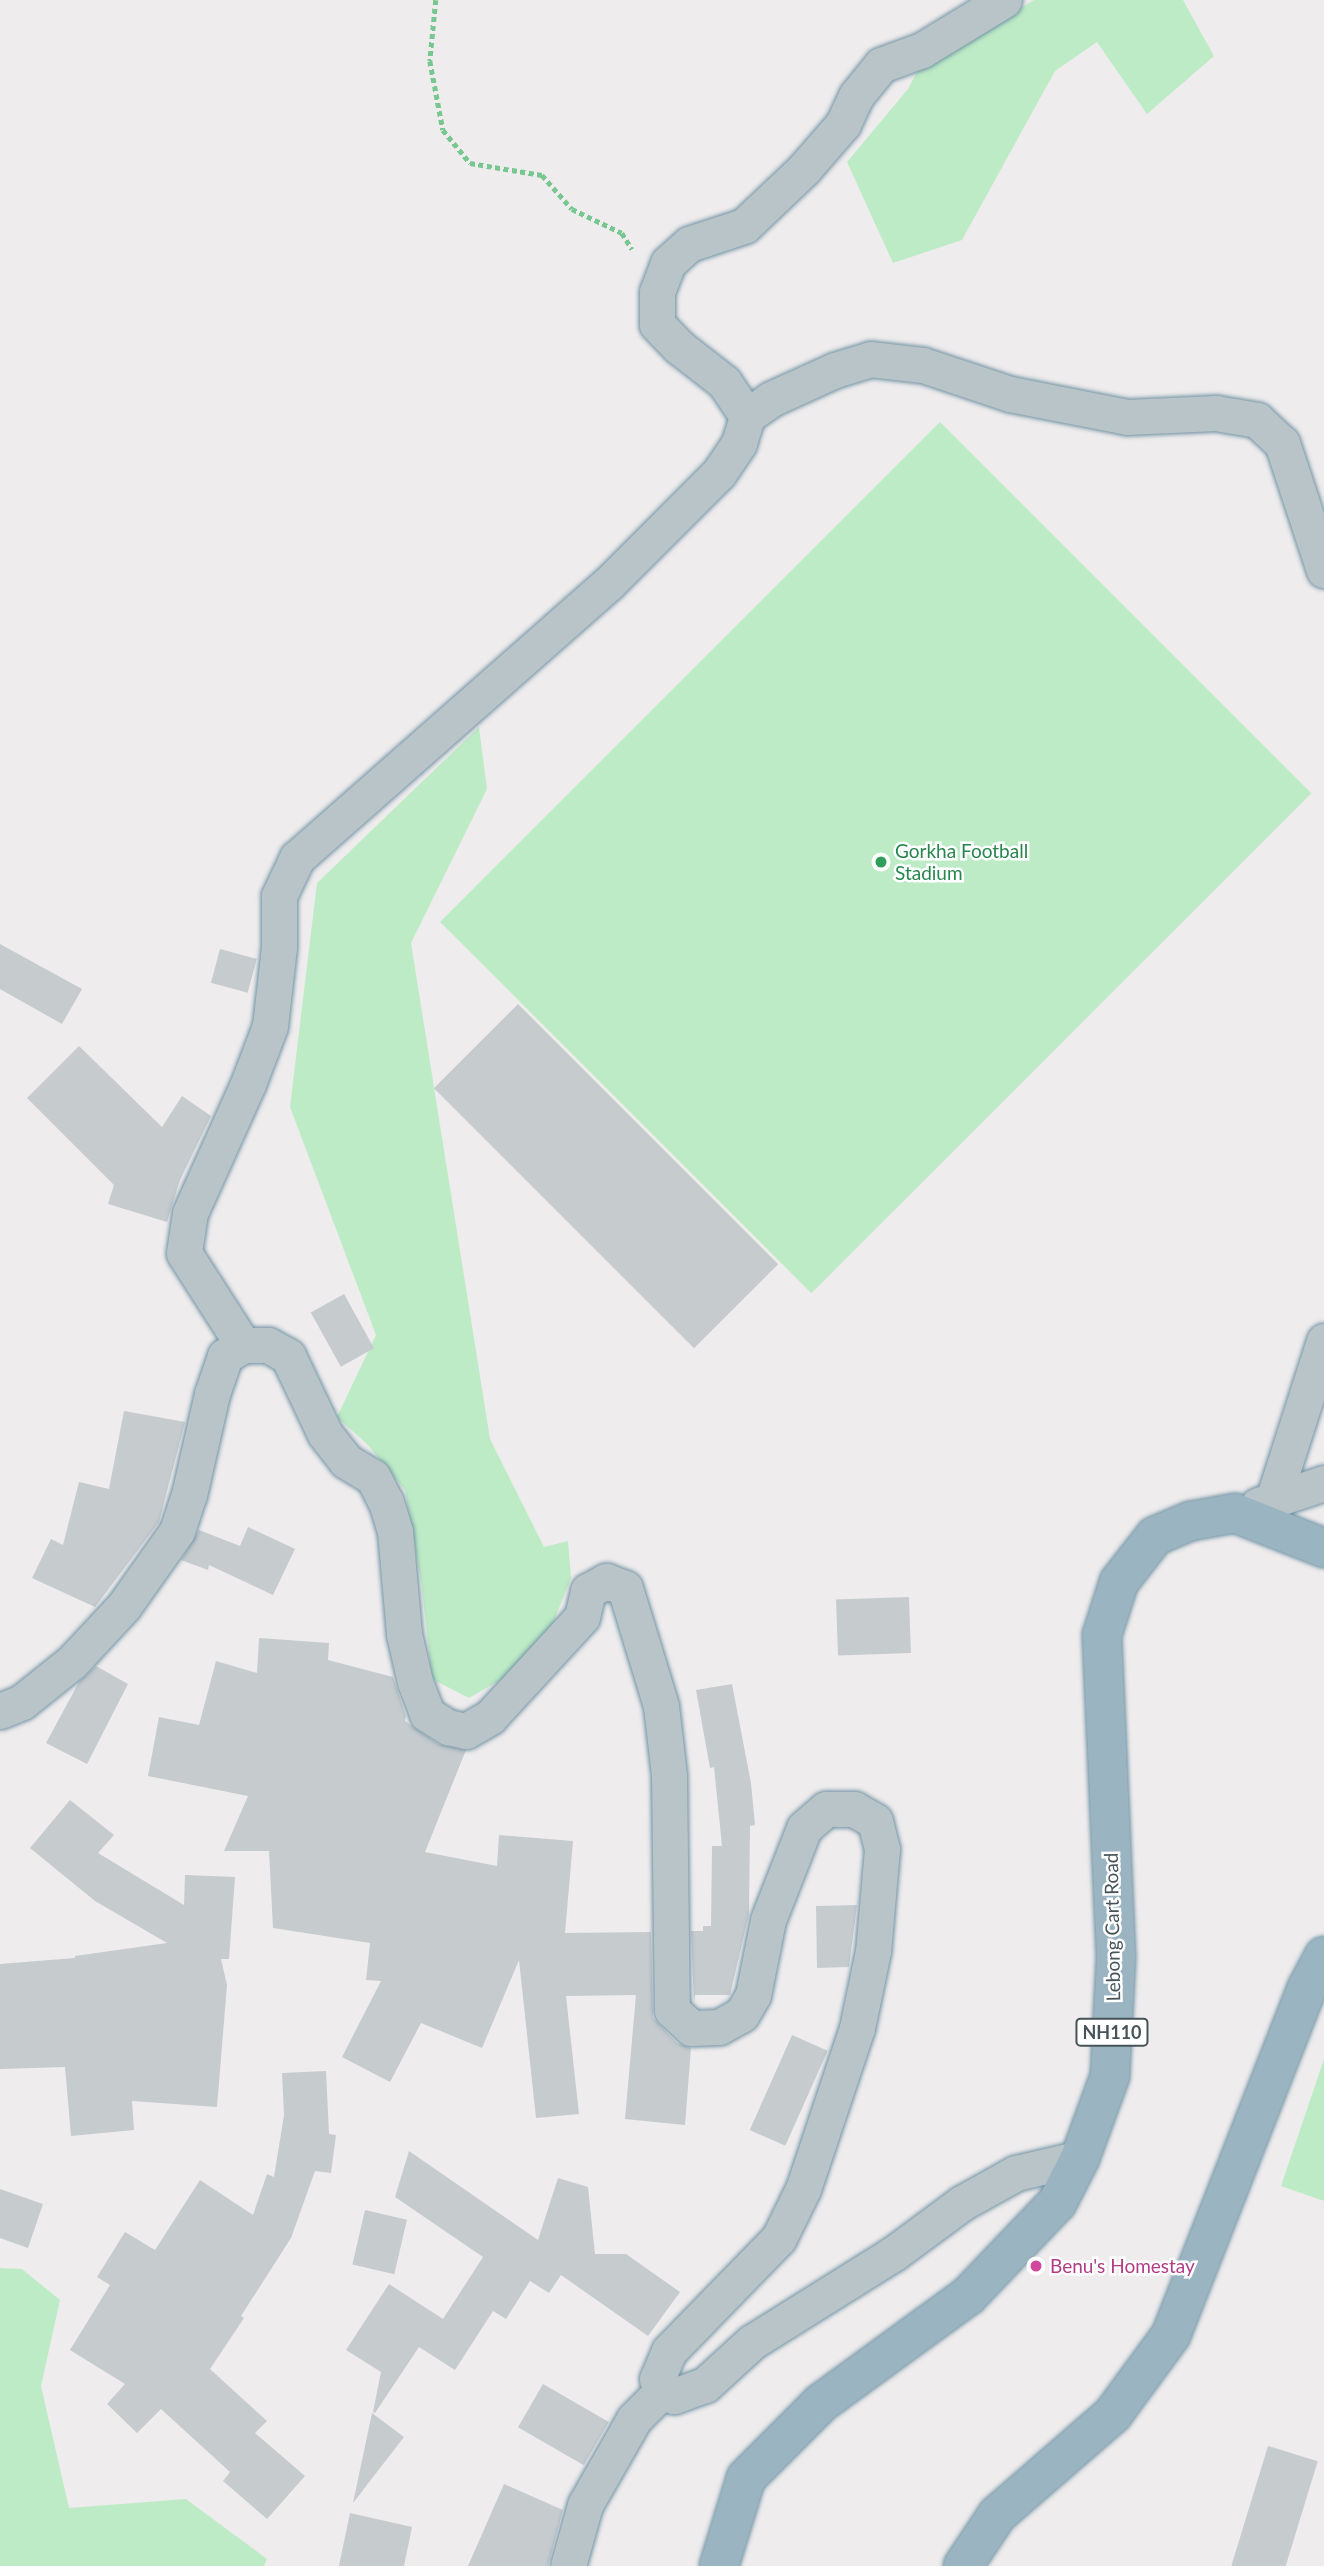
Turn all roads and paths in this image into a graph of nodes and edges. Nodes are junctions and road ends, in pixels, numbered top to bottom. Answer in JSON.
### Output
{"nodes":[{"id":1,"x":436,"y":0,"type":"edge"},
{"id":2,"x":1004,"y":0,"type":"edge"},
{"id":3,"x":657,"y":292,"type":"junction"},
{"id":4,"x":747,"y":416,"type":"junction"},
{"id":5,"x":1324,"y":570,"type":"edge"},
{"id":6,"x":1324,"y":1342,"type":"edge"},
{"id":7,"x":243,"y":1345,"type":"junction"},
{"id":8,"x":1324,"y":1483,"type":"edge"},
{"id":9,"x":1273,"y":1500,"type":"junction"},
{"id":10,"x":1235,"y":1513,"type":"junction"},
{"id":11,"x":1324,"y":1548,"type":"edge"},
{"id":12,"x":0,"y":1711,"type":"edge"},
{"id":13,"x":1324,"y":1956,"type":"edge"},
{"id":14,"x":1080,"y":2158,"type":"junction"},
{"id":15,"x":662,"y":2391,"type":"junction"},
{"id":16,"x":568,"y":2566,"type":"edge"},
{"id":17,"x":719,"y":2566,"type":"edge"},
{"id":18,"x":963,"y":2566,"type":"edge"}],
"edges":[{"from":1,"to":3,"type":"path"},
{"from":2,"to":3,"type":"street"},
{"from":3,"to":4,"type":"street"},
{"from":4,"to":5,"type":"street"},
{"from":4,"to":7,"type":"street"},
{"from":6,"to":9,"type":"street"},
{"from":7,"to":12,"type":"street"},
{"from":7,"to":15,"type":"street"},
{"from":8,"to":9,"type":"street"},
{"from":9,"to":10,"type":"street"},
{"from":10,"to":11,"type":"highway"},
{"from":10,"to":14,"type":"highway","name":"Lebong Cart Road","number":"NH110"},
{"from":13,"to":18,"type":"highway"},
{"from":14,"to":15,"type":"street"},
{"from":14,"to":17,"type":"highway","name":"Lebong Cart Road","number":"NH110"},
{"from":15,"to":16,"type":"street"}]}
